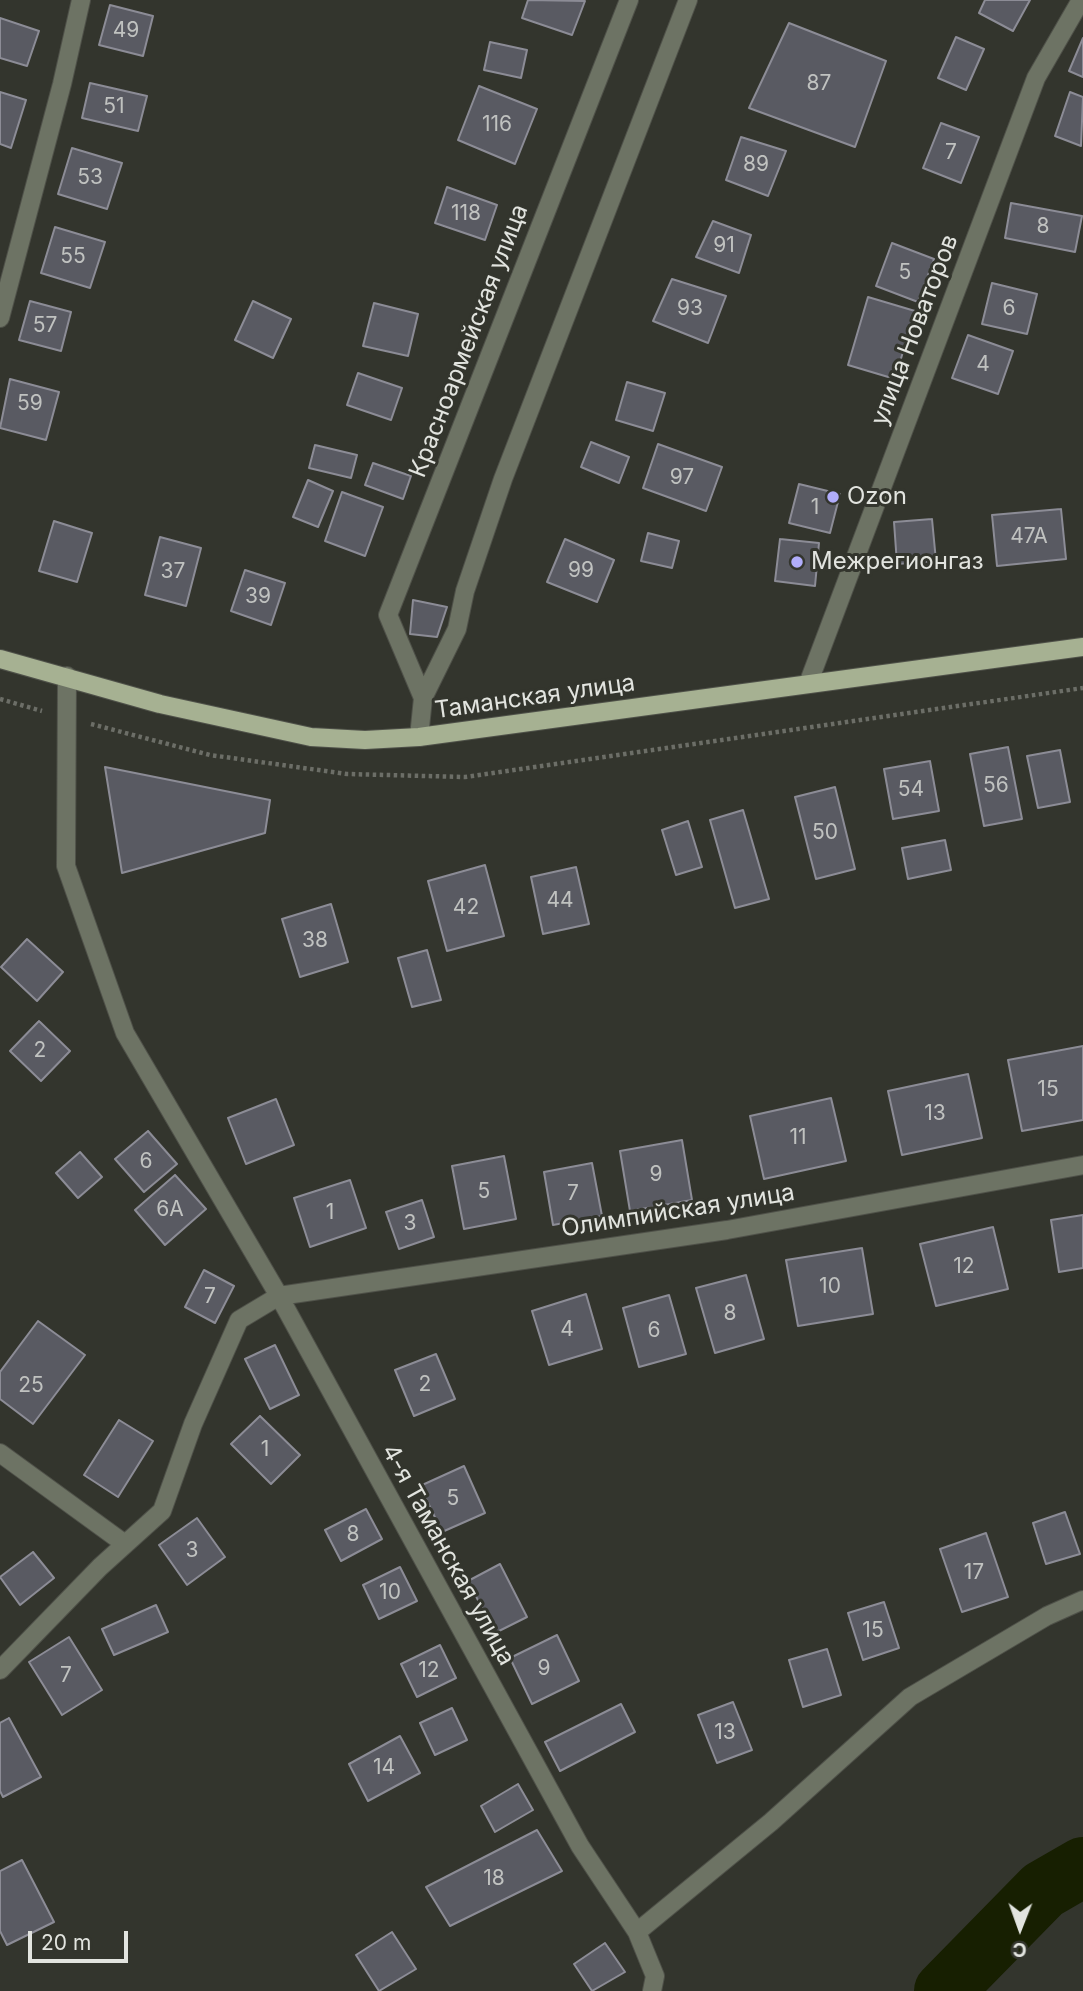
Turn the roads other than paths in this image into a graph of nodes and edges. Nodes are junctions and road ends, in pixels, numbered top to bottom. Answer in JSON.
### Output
{"nodes":[{"id":1,"x":81,"y":0,"type":"edge"},
{"id":2,"x":629,"y":0,"type":"edge"},
{"id":3,"x":688,"y":0,"type":"edge"},
{"id":4,"x":1081,"y":0,"type":"edge"},
{"id":5,"x":0,"y":318,"type":"edge"},
{"id":6,"x":1083,"y":647,"type":"edge"},
{"id":7,"x":0,"y":659,"type":"edge"},
{"id":8,"x":67,"y":676,"type":"junction"},
{"id":9,"x":808,"y":684,"type":"junction"},
{"id":10,"x":423,"y":698,"type":"junction"},
{"id":11,"x":419,"y":737,"type":"junction"},
{"id":12,"x":1083,"y":1165,"type":"edge"},
{"id":13,"x":279,"y":1296,"type":"junction"},
{"id":14,"x":0,"y":1453,"type":"edge"},
{"id":15,"x":125,"y":1544,"type":"junction"},
{"id":16,"x":1083,"y":1600,"type":"edge"},
{"id":17,"x":0,"y":1670,"type":"edge"},
{"id":18,"x":637,"y":1932,"type":"junction"},
{"id":19,"x":652,"y":1991,"type":"edge"}],
"edges":[{"from":1,"to":5,"type":"street"},
{"from":2,"to":10,"type":"street","name":"Красноармейская улица"},
{"from":3,"to":10,"type":"street","name":"Красноармейская улица"},
{"from":4,"to":9,"type":"street","name":"улица Новаторов"},
{"from":6,"to":9,"type":"main road","name":"Таманская улица"},
{"from":7,"to":8,"type":"main road","name":"Таманская улица"},
{"from":8,"to":11,"type":"main road","name":"Таманская улица"},
{"from":8,"to":13,"type":"street","name":"4-я Таманская улица"},
{"from":9,"to":11,"type":"main road","name":"Таманская улица"},
{"from":10,"to":11,"type":"street","name":"Красноармейская улица"},
{"from":12,"to":13,"type":"street","name":"Олимпийская улица"},
{"from":13,"to":15,"type":"street"},
{"from":13,"to":18,"type":"street","name":"4-я Таманская улица"},
{"from":14,"to":15,"type":"street"},
{"from":15,"to":17,"type":"street"},
{"from":16,"to":18,"type":"street"},
{"from":18,"to":19,"type":"street","name":"4-я Таманская улица"}]}
